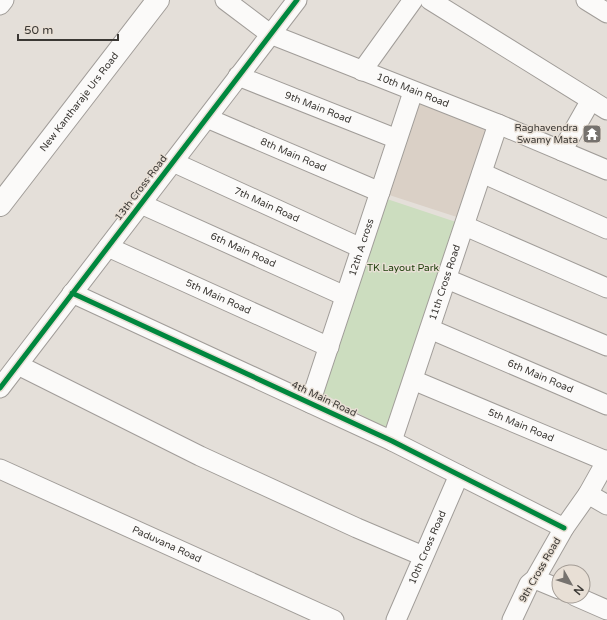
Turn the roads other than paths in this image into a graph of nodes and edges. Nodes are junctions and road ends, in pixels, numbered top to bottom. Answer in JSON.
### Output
{"nodes":[{"id":1,"x":4,"y":0,"type":"edge"},
{"id":2,"x":158,"y":0,"type":"edge"},
{"id":3,"x":225,"y":0,"type":"edge"},
{"id":4,"x":297,"y":0,"type":"edge"},
{"id":5,"x":413,"y":0,"type":"edge"},
{"id":6,"x":430,"y":0,"type":"edge"},
{"id":7,"x":586,"y":0,"type":"edge"},
{"id":8,"x":0,"y":5,"type":"edge"},
{"id":9,"x":607,"y":13,"type":"edge"},
{"id":10,"x":270,"y":34,"type":"junction"},
{"id":11,"x":362,"y":71,"type":"junction"},
{"id":12,"x":238,"y":76,"type":"junction"},
{"id":13,"x":413,"y":92,"type":"junction"},
{"id":14,"x":591,"y":100,"type":"junction"},
{"id":15,"x":607,"y":110,"type":"edge"},
{"id":16,"x":207,"y":118,"type":"junction"},
{"id":17,"x":498,"y":124,"type":"junction"},
{"id":18,"x":397,"y":139,"type":"junction"},
{"id":19,"x":562,"y":151,"type":"junction"},
{"id":20,"x":173,"y":162,"type":"junction"},
{"id":21,"x":607,"y":170,"type":"edge"},
{"id":22,"x":482,"y":173,"type":"junction"},
{"id":23,"x":380,"y":192,"type":"junction"},
{"id":24,"x":0,"y":204,"type":"edge"},
{"id":25,"x":141,"y":204,"type":"junction"},
{"id":26,"x":465,"y":226,"type":"junction"},
{"id":27,"x":607,"y":229,"type":"edge"},
{"id":28,"x":108,"y":247,"type":"junction"},
{"id":29,"x":361,"y":248,"type":"junction"},
{"id":30,"x":447,"y":278,"type":"junction"},
{"id":31,"x":607,"y":288,"type":"edge"},
{"id":32,"x":72,"y":294,"type":"junction"},
{"id":33,"x":346,"y":296,"type":"junction"},
{"id":34,"x":430,"y":329,"type":"junction"},
{"id":35,"x":607,"y":346,"type":"edge"},
{"id":36,"x":329,"y":347,"type":"junction"},
{"id":37,"x":18,"y":365,"type":"junction"},
{"id":38,"x":413,"y":380,"type":"junction"},
{"id":39,"x":0,"y":388,"type":"edge"},
{"id":40,"x":310,"y":403,"type":"junction"},
{"id":41,"x":607,"y":405,"type":"edge"},
{"id":42,"x":392,"y":441,"type":"junction"},
{"id":43,"x":607,"y":460,"type":"edge"},
{"id":44,"x":0,"y":469,"type":"edge"},
{"id":45,"x":459,"y":475,"type":"junction"},
{"id":46,"x":588,"y":494,"type":"junction"},
{"id":47,"x":607,"y":504,"type":"edge"},
{"id":48,"x":564,"y":528,"type":"junction"},
{"id":49,"x":423,"y":556,"type":"junction"},
{"id":50,"x":535,"y":579,"type":"junction"},
{"id":51,"x":551,"y":586,"type":"edge"},
{"id":52,"x":591,"y":603,"type":"edge"},
{"id":53,"x":607,"y":610,"type":"edge"},
{"id":54,"x":514,"y":619,"type":"edge"},
{"id":55,"x":334,"y":620,"type":"edge"},
{"id":56,"x":396,"y":620,"type":"edge"}],
"edges":[{"from":1,"to":8,"type":"street"},
{"from":2,"to":24,"type":"main road","name":"New Kantharaje Urs Road"},
{"from":3,"to":10,"type":"street","name":"10th Main Road"},
{"from":4,"to":10,"type":"street","name":"13th Cross Road"},
{"from":5,"to":11,"type":"street"},
{"from":6,"to":14,"type":"street"},
{"from":7,"to":9,"type":"street"},
{"from":10,"to":11,"type":"street","name":"10th Main Road"},
{"from":10,"to":12,"type":"street","name":"13th Cross Road"},
{"from":11,"to":13,"type":"street","name":"10th Main Road"},
{"from":12,"to":16,"type":"street","name":"13th Cross Road"},
{"from":12,"to":18,"type":"street","name":"9th Main Road"},
{"from":13,"to":17,"type":"street","name":"10th Main Road"},
{"from":13,"to":18,"type":"street","name":"12th A cross"},
{"from":14,"to":15,"type":"street"},
{"from":14,"to":19,"type":"street"},
{"from":16,"to":20,"type":"street","name":"13th Cross Road"},
{"from":16,"to":23,"type":"street","name":"8th Main Road"},
{"from":17,"to":19,"type":"street","name":"10th Main Road"},
{"from":17,"to":22,"type":"street","name":"11th Cross Road"},
{"from":18,"to":23,"type":"street","name":"12th A cross"},
{"from":19,"to":21,"type":"street","name":"10th Main Road"},
{"from":20,"to":25,"type":"street","name":"13th Cross Road"},
{"from":20,"to":29,"type":"street","name":"7th Main Road"},
{"from":22,"to":26,"type":"street","name":"11th Cross Road"},
{"from":22,"to":27,"type":"street"},
{"from":23,"to":29,"type":"street","name":"12th A cross"},
{"from":25,"to":28,"type":"street","name":"13th Cross Road"},
{"from":25,"to":33,"type":"street","name":"6th Main Road"},
{"from":26,"to":30,"type":"street","name":"11th Cross Road"},
{"from":26,"to":31,"type":"street"},
{"from":28,"to":32,"type":"street","name":"13th Cross Road"},
{"from":28,"to":36,"type":"street","name":"5th Main Road"},
{"from":29,"to":33,"type":"street","name":"12th A cross"},
{"from":30,"to":34,"type":"street","name":"11th Cross Road"},
{"from":30,"to":35,"type":"street"},
{"from":32,"to":37,"type":"street","name":"13th Cross Road"},
{"from":32,"to":40,"type":"street","name":"4th Main Road"},
{"from":33,"to":36,"type":"street","name":"12th A cross"},
{"from":34,"to":38,"type":"street","name":"11th Cross Road"},
{"from":34,"to":41,"type":"street","name":"6th Main Road"},
{"from":36,"to":40,"type":"street","name":"12th A cross"},
{"from":37,"to":39,"type":"street","name":"13th Cross Road"},
{"from":37,"to":49,"type":"street"},
{"from":38,"to":42,"type":"street","name":"11th Cross Road"},
{"from":38,"to":43,"type":"street","name":"5th Main Road"},
{"from":40,"to":42,"type":"street","name":"4th Main Road"},
{"from":42,"to":45,"type":"street","name":"4th Main Road"},
{"from":43,"to":46,"type":"street","name":"9th Cross Road"},
{"from":44,"to":55,"type":"street","name":"Paduvana Road"},
{"from":45,"to":48,"type":"street","name":"4th Main Road"},
{"from":45,"to":49,"type":"street","name":"10th Cross Road"},
{"from":46,"to":47,"type":"street"},
{"from":46,"to":48,"type":"street","name":"9th Cross Road"},
{"from":48,"to":50,"type":"street","name":"9th Cross Road"},
{"from":49,"to":56,"type":"street","name":"10th Cross Road"},
{"from":50,"to":51,"type":"street"},
{"from":50,"to":54,"type":"street","name":"9th Cross Road"},
{"from":52,"to":53,"type":"street"}]}
